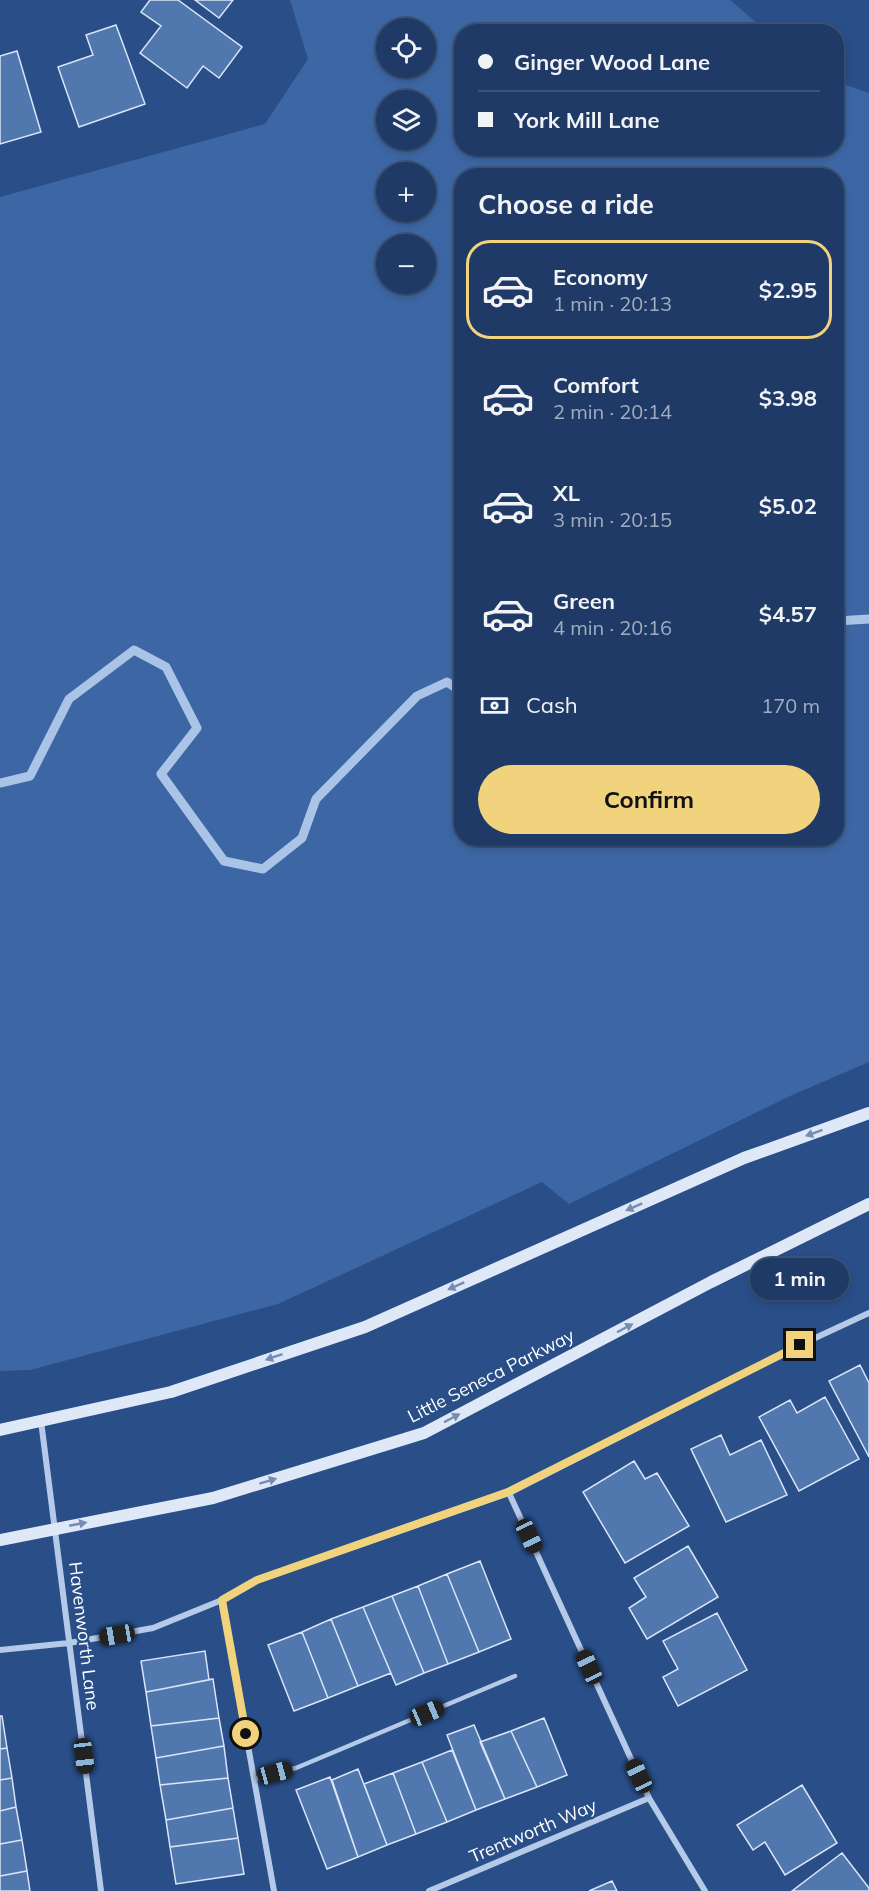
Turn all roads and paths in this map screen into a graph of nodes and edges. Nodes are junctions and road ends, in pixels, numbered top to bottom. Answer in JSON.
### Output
{"nodes":[{"id":1,"x":869,"y":1113,"type":"edge"},
{"id":2,"x":869,"y":1204,"type":"edge"},
{"id":3,"x":869,"y":1313,"type":"edge"},
{"id":4,"x":41,"y":1421,"type":"junction"},
{"id":5,"x":0,"y":1430,"type":"edge"},
{"id":6,"x":508,"y":1492,"type":"junction"},
{"id":7,"x":55,"y":1529,"type":"junction"},
{"id":8,"x":0,"y":1540,"type":"edge"},
{"id":9,"x":222,"y":1600,"type":"junction"},
{"id":10,"x":69,"y":1643,"type":"junction"},
{"id":11,"x":0,"y":1650,"type":"edge"},
{"id":12,"x":515,"y":1676,"type":"dead end"},
{"id":13,"x":254,"y":1779,"type":"junction"},
{"id":14,"x":649,"y":1798,"type":"junction"},
{"id":15,"x":101,"y":1891,"type":"edge"},
{"id":16,"x":274,"y":1891,"type":"edge"},
{"id":17,"x":431,"y":1891,"type":"edge"},
{"id":18,"x":705,"y":1891,"type":"edge"}],
"edges":[{"from":1,"to":4,"type":"street","one_way":true},
{"from":7,"to":2,"type":"street","name":"Little Seneca Parkway","one_way":true},
{"from":3,"to":6,"type":"street"},
{"from":4,"to":5,"type":"street"},
{"from":4,"to":7,"type":"street","name":"Havenworth Lane"},
{"from":6,"to":9,"type":"street"},
{"from":6,"to":14,"type":"street"},
{"from":7,"to":8,"type":"street","name":"Little Seneca Parkway"},
{"from":7,"to":10,"type":"street","name":"Havenworth Lane"},
{"from":9,"to":10,"type":"street"},
{"from":9,"to":13,"type":"street"},
{"from":10,"to":11,"type":"street"},
{"from":10,"to":15,"type":"street","name":"Havenworth Lane"},
{"from":12,"to":13,"type":"lane"},
{"from":13,"to":16,"type":"street"},
{"from":14,"to":17,"type":"street","name":"Trentworth Way"},
{"from":14,"to":18,"type":"street"}]}
